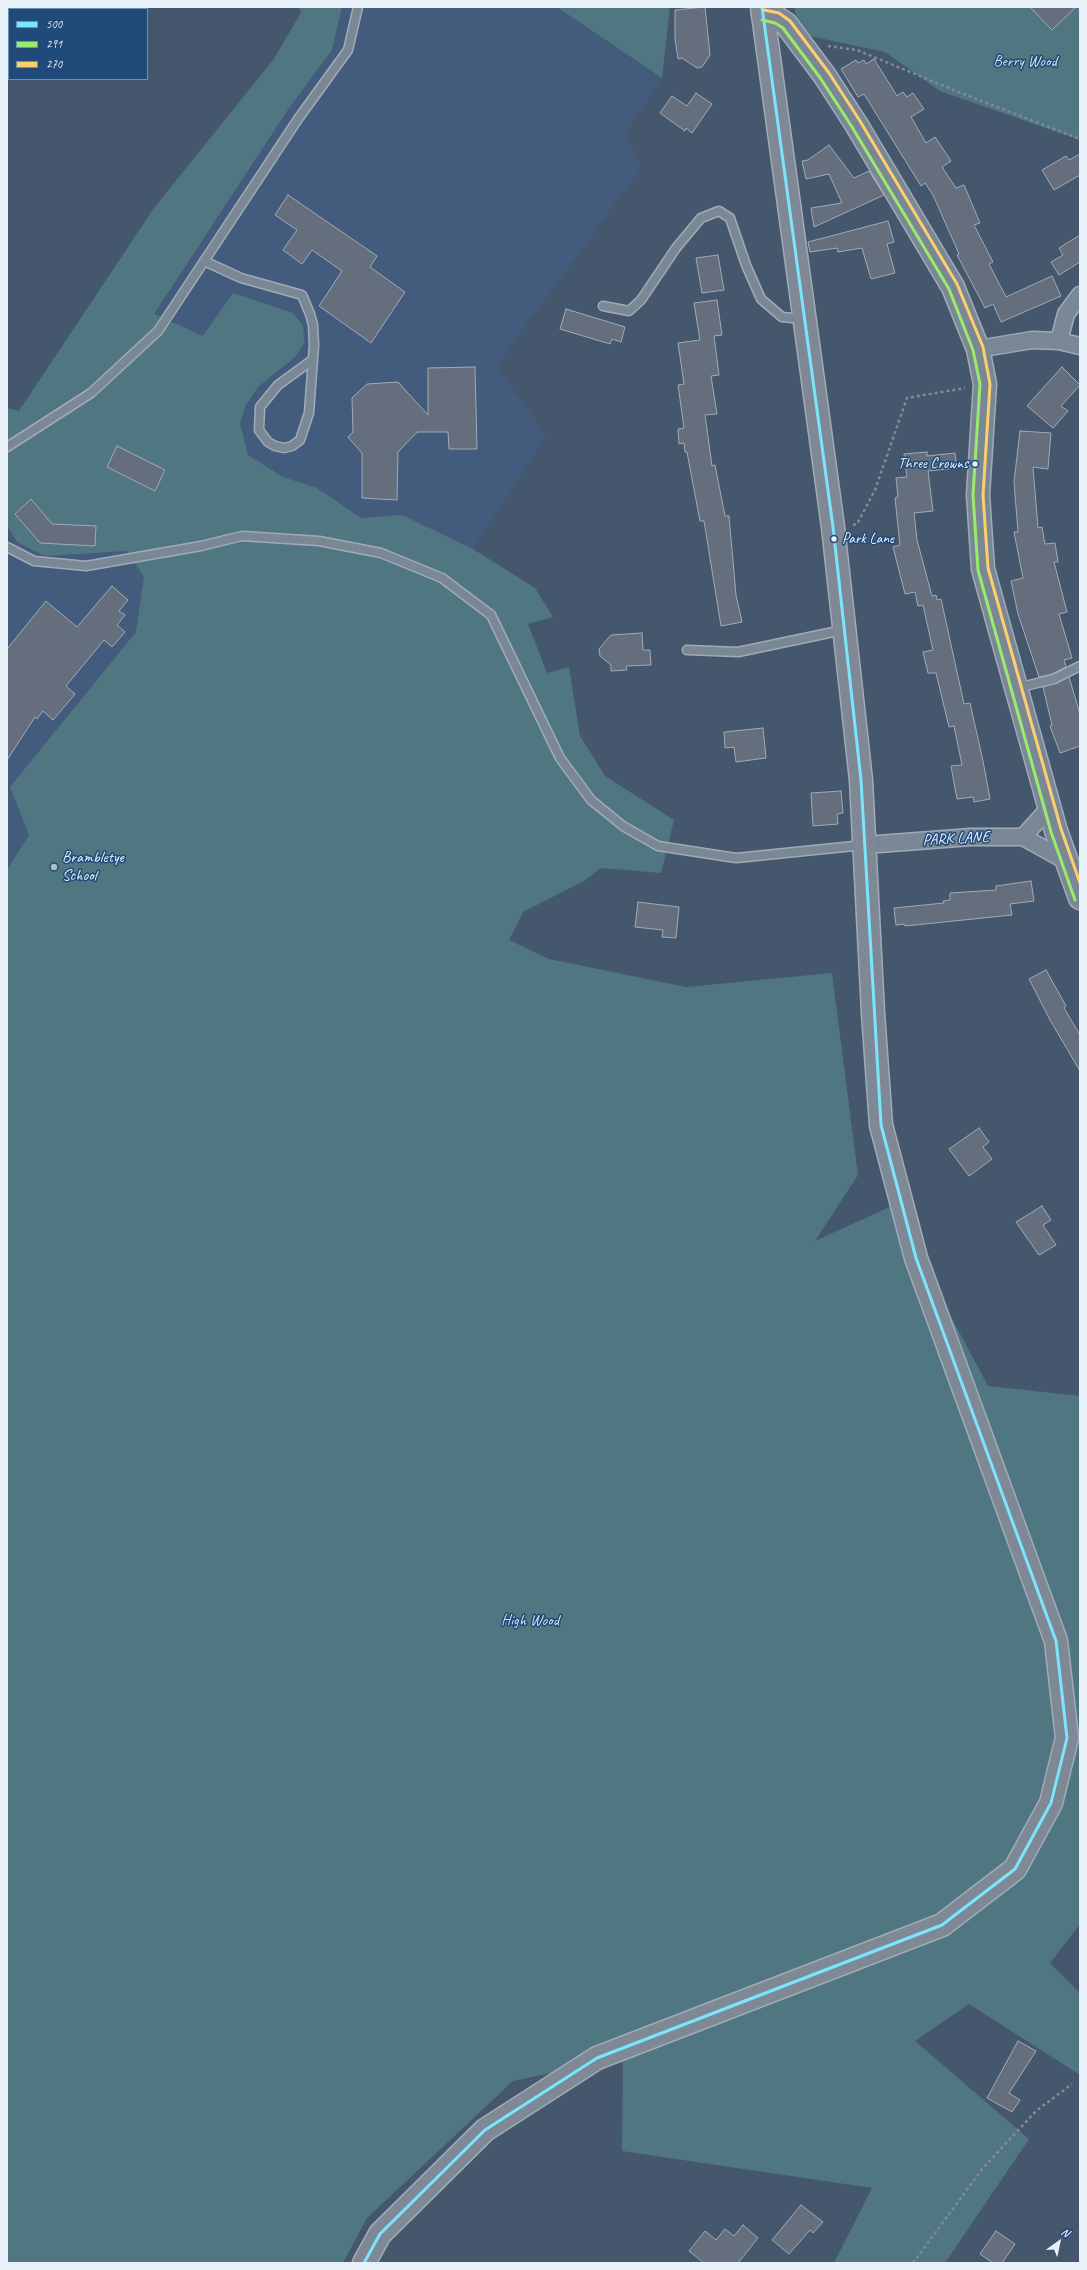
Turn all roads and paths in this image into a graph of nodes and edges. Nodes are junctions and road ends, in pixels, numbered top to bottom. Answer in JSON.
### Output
{"nodes":[{"id":1,"x":358,"y":7,"type":"edge"},
{"id":2,"x":762,"y":11,"type":"edge"},
{"id":3,"x":800,"y":43,"type":"junction"},
{"id":4,"x":1080,"y":139,"type":"edge"},
{"id":5,"x":204,"y":261,"type":"junction"},
{"id":6,"x":1080,"y":295,"type":"edge"},
{"id":7,"x":603,"y":306,"type":"dead end"},
{"id":8,"x":804,"y":319,"type":"junction"},
{"id":9,"x":1059,"y":341,"type":"junction"},
{"id":10,"x":1080,"y":346,"type":"edge"},
{"id":11,"x":978,"y":349,"type":"junction"},
{"id":12,"x":311,"y":361,"type":"junction"},
{"id":13,"x":985,"y":384,"type":"junction"},
{"id":14,"x":7,"y":447,"type":"edge"},
{"id":15,"x":833,"y":527,"type":"junction"},
{"id":16,"x":7,"y":547,"type":"edge"},
{"id":17,"x":843,"y":630,"type":"junction"},
{"id":18,"x":687,"y":650,"type":"dead end"},
{"id":19,"x":1080,"y":666,"type":"edge"},
{"id":20,"x":1016,"y":688,"type":"junction"},
{"id":21,"x":1050,"y":808,"type":"junction"},
{"id":22,"x":1023,"y":837,"type":"junction"},
{"id":23,"x":866,"y":845,"type":"junction"},
{"id":24,"x":1066,"y":861,"type":"junction"},
{"id":25,"x":1080,"y":898,"type":"edge"},
{"id":26,"x":1072,"y":2084,"type":"dead end"},
{"id":27,"x":364,"y":2263,"type":"edge"},
{"id":28,"x":913,"y":2263,"type":"edge"}],
"edges":[{"from":1,"to":5,"type":"lane"},
{"from":2,"to":3,"type":"street"},
{"from":2,"to":8,"type":"highway"},
{"from":3,"to":4,"type":"path"},
{"from":3,"to":11,"type":"street"},
{"from":5,"to":12,"type":"lane"},
{"from":5,"to":14,"type":"lane"},
{"from":6,"to":9,"type":"street"},
{"from":7,"to":8,"type":"lane"},
{"from":8,"to":15,"type":"highway"},
{"from":9,"to":10,"type":"street"},
{"from":9,"to":11,"type":"street"},
{"from":11,"to":13,"type":"street"},
{"from":12,"to":12,"type":"lane"},
{"from":13,"to":15,"type":"path"},
{"from":13,"to":20,"type":"street"},
{"from":15,"to":17,"type":"highway"},
{"from":16,"to":23,"type":"lane"},
{"from":17,"to":18,"type":"lane"},
{"from":17,"to":23,"type":"highway"},
{"from":19,"to":20,"type":"lane"},
{"from":20,"to":21,"type":"street"},
{"from":21,"to":22,"type":"street"},
{"from":21,"to":24,"type":"street"},
{"from":22,"to":23,"type":"street","name":"PARK LANE"},
{"from":22,"to":24,"type":"street"},
{"from":23,"to":27,"type":"highway"},
{"from":24,"to":25,"type":"street"},
{"from":26,"to":28,"type":"path"}]}
